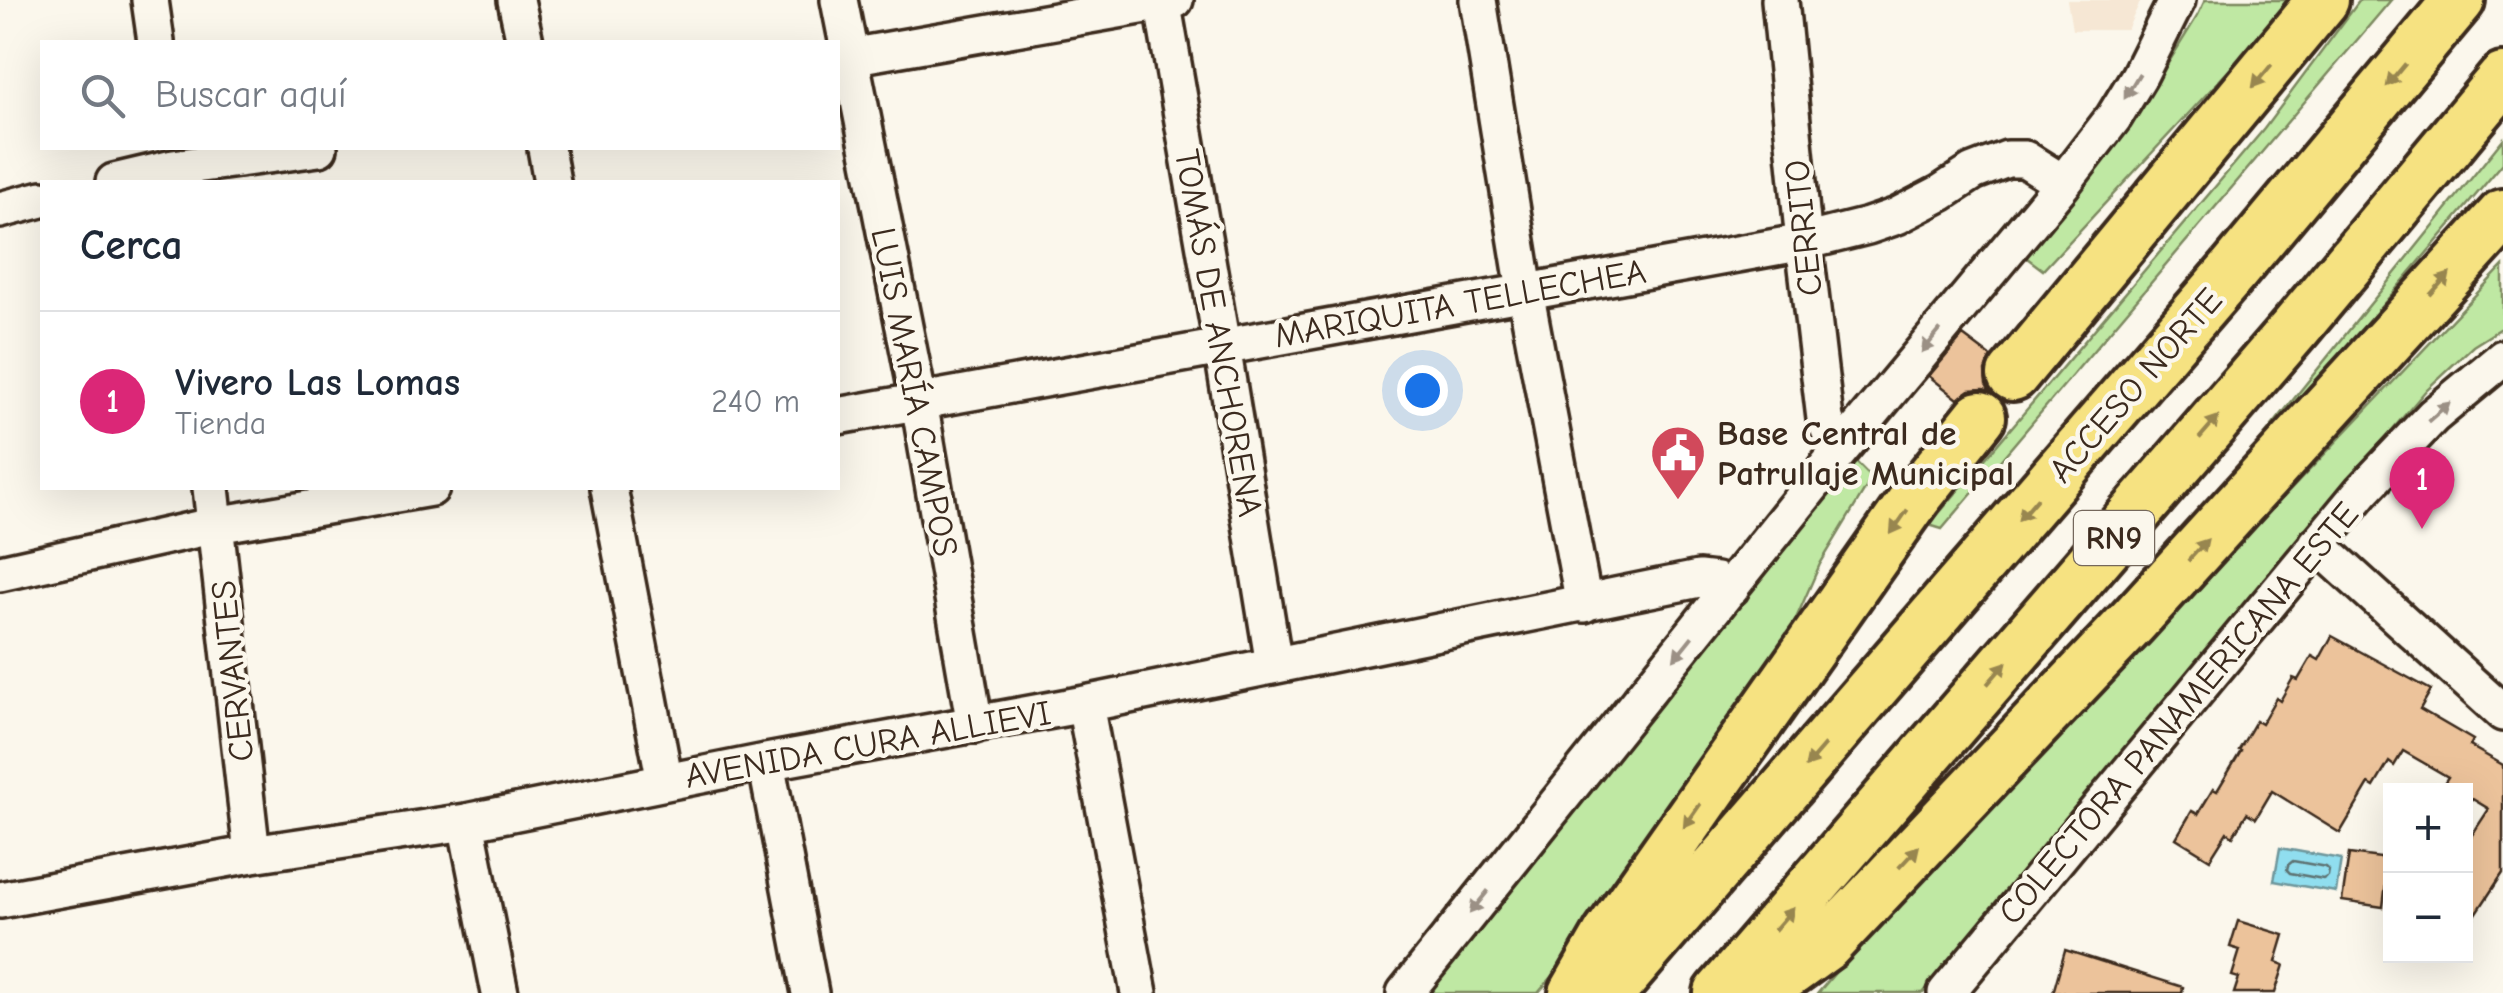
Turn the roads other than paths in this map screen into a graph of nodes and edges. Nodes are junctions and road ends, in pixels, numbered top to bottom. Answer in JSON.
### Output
{"nodes":[{"id":1,"x":150,"y":0,"type":"edge"},
{"id":2,"x":516,"y":0,"type":"edge"},
{"id":3,"x":840,"y":0,"type":"edge"},
{"id":4,"x":1478,"y":0,"type":"edge"},
{"id":5,"x":1780,"y":0,"type":"edge"},
{"id":6,"x":2178,"y":0,"type":"edge"},
{"id":7,"x":2324,"y":0,"type":"edge"},
{"id":8,"x":2459,"y":0,"type":"edge"},
{"id":9,"x":1167,"y":1,"type":"edge"},
{"id":10,"x":156,"y":40,"type":"edge"},
{"id":11,"x":525,"y":40,"type":"edge"},
{"id":12,"x":844,"y":58,"type":"edge"},
{"id":13,"x":2503,"y":79,"type":"edge"},
{"id":14,"x":303,"y":150,"type":"edge"},
{"id":15,"x":546,"y":150,"type":"edge"},
{"id":16,"x":173,"y":166,"type":"edge"},
{"id":17,"x":121,"y":180,"type":"edge"},
{"id":18,"x":552,"y":180,"type":"edge"},
{"id":19,"x":2063,"y":182,"type":"junction"},
{"id":20,"x":40,"y":200,"type":"edge"},
{"id":21,"x":0,"y":210,"type":"edge"},
{"id":22,"x":2503,"y":215,"type":"edge"},
{"id":23,"x":1804,"y":242,"type":"junction"},
{"id":24,"x":1526,"y":291,"type":"junction"},
{"id":25,"x":1222,"y":346,"type":"junction"},
{"id":26,"x":2503,"y":358,"type":"edge"},
{"id":27,"x":2013,"y":375,"type":"dead end"},
{"id":28,"x":918,"y":402,"type":"junction"},
{"id":29,"x":840,"y":416,"type":"edge"},
{"id":30,"x":1980,"y":417,"type":"dead end"},
{"id":31,"x":1838,"y":453,"type":"junction"},
{"id":32,"x":212,"y":490,"type":"edge"},
{"id":33,"x":419,"y":490,"type":"edge"},
{"id":34,"x":609,"y":490,"type":"edge"},
{"id":35,"x":216,"y":524,"type":"junction"},
{"id":36,"x":2316,"y":544,"type":"junction"},
{"id":37,"x":0,"y":573,"type":"edge"},
{"id":38,"x":1731,"y":588,"type":"junction"},
{"id":39,"x":1584,"y":604,"type":"junction"},
{"id":40,"x":1274,"y":666,"type":"junction"},
{"id":41,"x":1085,"y":704,"type":"junction"},
{"id":42,"x":2503,"y":713,"type":"edge"},
{"id":43,"x":975,"y":725,"type":"junction"},
{"id":44,"x":766,"y":762,"type":"junction"},
{"id":45,"x":665,"y":782,"type":"junction"},
{"id":46,"x":466,"y":822,"type":"junction"},
{"id":47,"x":252,"y":854,"type":"junction"},
{"id":48,"x":0,"y":900,"type":"edge"},
{"id":49,"x":500,"y":993,"type":"edge"},
{"id":50,"x":810,"y":993,"type":"edge"},
{"id":51,"x":1138,"y":993,"type":"edge"},
{"id":52,"x":1406,"y":993,"type":"edge"},
{"id":53,"x":1575,"y":993,"type":"edge"},
{"id":54,"x":1609,"y":993,"type":"edge"},
{"id":55,"x":1720,"y":993,"type":"edge"},
{"id":56,"x":1760,"y":993,"type":"edge"},
{"id":57,"x":1946,"y":993,"type":"edge"}],
"edges":[{"from":1,"to":10,"type":"street"},
{"from":2,"to":11,"type":"street"},
{"from":3,"to":12,"type":"street","name":"LUIS MARÍA CAMPOS"},
{"from":4,"to":24,"type":"street"},
{"from":5,"to":23,"type":"street","name":"CERRITO"},
{"from":6,"to":19,"type":"street","one_way":true},
{"from":7,"to":27,"type":"highway","one_way":true},
{"from":8,"to":54,"type":"highway","name":"ACCESO NORTE","number":"RN9","one_way":true},
{"from":9,"to":12,"type":"street"},
{"from":9,"to":25,"type":"street","name":"TOMÁS DE ANCHORENA"},
{"from":12,"to":28,"type":"street","name":"LUIS MARÍA CAMPOS"},
{"from":55,"to":13,"type":"highway","number":"RN9","one_way":true},
{"from":14,"to":16,"type":"street"},
{"from":15,"to":18,"type":"street"},
{"from":16,"to":17,"type":"street"},
{"from":19,"to":23,"type":"street","name":"MARIQUITA TELLECHEA"},
{"from":19,"to":31,"type":"street","one_way":true},
{"from":20,"to":21,"type":"street"},
{"from":56,"to":22,"type":"highway","one_way":true},
{"from":23,"to":24,"type":"street","name":"MARIQUITA TELLECHEA"},
{"from":23,"to":31,"type":"street","name":"CERRITO"},
{"from":24,"to":25,"type":"street","name":"MARIQUITA TELLECHEA"},
{"from":24,"to":39,"type":"street"},
{"from":25,"to":28,"type":"street","name":"MARIQUITA TELLECHEA"},
{"from":25,"to":40,"type":"street","name":"TOMÁS DE ANCHORENA"},
{"from":36,"to":26,"type":"street","name":"COLECTORA PANAMERICANA ESTE","one_way":true},
{"from":28,"to":29,"type":"street","name":"MARIQUITA TELLECHEA"},
{"from":28,"to":43,"type":"street","name":"LUIS MARÍA CAMPOS"},
{"from":30,"to":53,"type":"highway","one_way":true},
{"from":31,"to":38,"type":"street"},
{"from":32,"to":35,"type":"street","name":"CERVANTES"},
{"from":33,"to":35,"type":"street"},
{"from":34,"to":45,"type":"street"},
{"from":35,"to":37,"type":"street"},
{"from":35,"to":47,"type":"street","name":"CERVANTES"},
{"from":36,"to":42,"type":"street"},
{"from":36,"to":57,"type":"street","name":"COLECTORA PANAMERICANA ESTE"},
{"from":38,"to":39,"type":"street","name":"AVENIDA CURA ALLIEVI"},
{"from":38,"to":52,"type":"street","one_way":true},
{"from":39,"to":40,"type":"street","name":"AVENIDA CURA ALLIEVI"},
{"from":40,"to":41,"type":"street","name":"AVENIDA CURA ALLIEVI"},
{"from":41,"to":43,"type":"street","name":"AVENIDA CURA ALLIEVI"},
{"from":41,"to":51,"type":"street"},
{"from":43,"to":44,"type":"street","name":"AVENIDA CURA ALLIEVI"},
{"from":44,"to":45,"type":"street","name":"AVENIDA CURA ALLIEVI"},
{"from":44,"to":50,"type":"street"},
{"from":45,"to":46,"type":"street","name":"AVENIDA CURA ALLIEVI"},
{"from":46,"to":47,"type":"street","name":"AVENIDA CURA ALLIEVI"},
{"from":46,"to":49,"type":"street"},
{"from":47,"to":48,"type":"street","name":"AVENIDA CURA ALLIEVI"}]}
